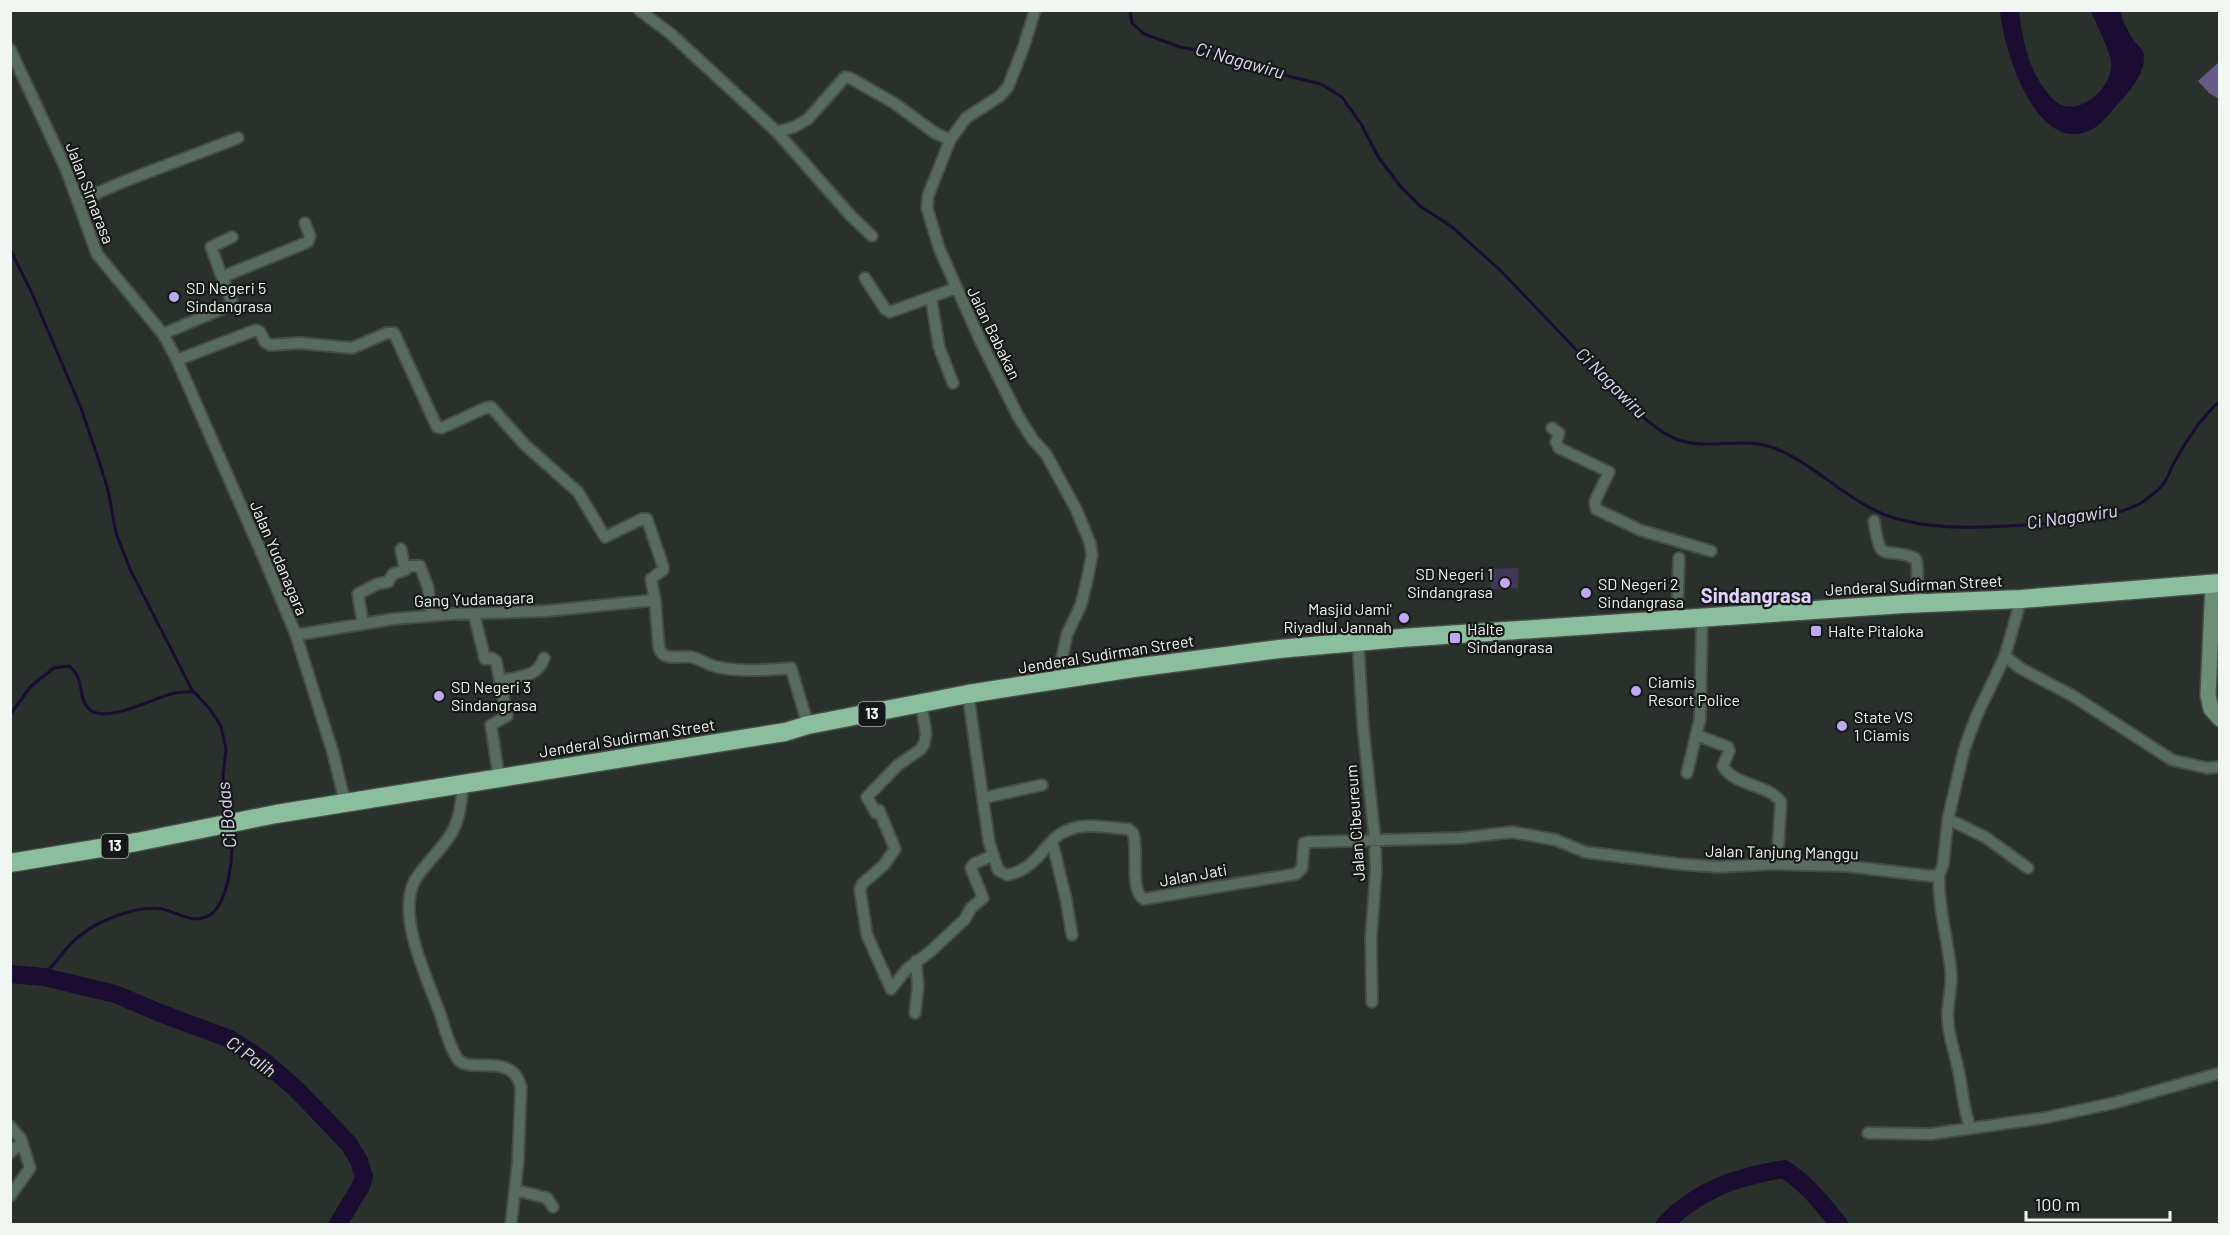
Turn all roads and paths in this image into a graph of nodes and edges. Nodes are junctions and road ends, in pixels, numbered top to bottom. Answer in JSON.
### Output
{"nodes":[{"id":1,"x":639,"y":10,"type":"edge"},
{"id":2,"x":1035,"y":10,"type":"edge"},
{"id":3,"x":10,"y":49,"type":"edge"},
{"id":4,"x":777,"y":132,"type":"junction"},
{"id":5,"x":238,"y":138,"type":"dead end"},
{"id":6,"x":950,"y":140,"type":"junction"},
{"id":7,"x":79,"y":201,"type":"junction"},
{"id":8,"x":304,"y":224,"type":"dead end"},
{"id":9,"x":872,"y":236,"type":"dead end"},
{"id":10,"x":232,"y":237,"type":"dead end"},
{"id":11,"x":222,"y":277,"type":"junction"},
{"id":12,"x":865,"y":278,"type":"dead end"},
{"id":13,"x":956,"y":288,"type":"junction"},
{"id":14,"x":931,"y":298,"type":"junction"},
{"id":15,"x":163,"y":334,"type":"junction"},
{"id":16,"x":177,"y":360,"type":"junction"},
{"id":17,"x":953,"y":383,"type":"dead end"},
{"id":18,"x":1552,"y":428,"type":"dead end"},
{"id":19,"x":1874,"y":521,"type":"dead end"},
{"id":20,"x":400,"y":549,"type":"dead end"},
{"id":21,"x":1711,"y":551,"type":"dead end"},
{"id":22,"x":1679,"y":558,"type":"dead end"},
{"id":23,"x":405,"y":570,"type":"junction"},
{"id":24,"x":2216,"y":584,"type":"edge"},
{"id":25,"x":2021,"y":599,"type":"junction"},
{"id":26,"x":655,"y":600,"type":"junction"},
{"id":27,"x":1918,"y":604,"type":"junction"},
{"id":28,"x":474,"y":614,"type":"junction"},
{"id":29,"x":432,"y":615,"type":"junction"},
{"id":30,"x":1702,"y":618,"type":"junction"},
{"id":31,"x":1677,"y":619,"type":"junction"},
{"id":32,"x":363,"y":624,"type":"junction"},
{"id":33,"x":296,"y":635,"type":"junction"},
{"id":34,"x":1358,"y":642,"type":"junction"},
{"id":35,"x":2005,"y":656,"type":"junction"},
{"id":36,"x":544,"y":658,"type":"dead end"},
{"id":37,"x":500,"y":681,"type":"junction"},
{"id":38,"x":1057,"y":681,"type":"junction"},
{"id":39,"x":968,"y":694,"type":"junction"},
{"id":40,"x":921,"y":703,"type":"junction"},
{"id":41,"x":2220,"y":719,"type":"edge"},
{"id":42,"x":808,"y":725,"type":"junction"},
{"id":43,"x":1696,"y":735,"type":"junction"},
{"id":44,"x":2220,"y":767,"type":"edge"},
{"id":45,"x":1687,"y":773,"type":"dead end"},
{"id":46,"x":499,"y":778,"type":"junction"},
{"id":47,"x":463,"y":784,"type":"junction"},
{"id":48,"x":1042,"y":785,"type":"dead end"},
{"id":49,"x":983,"y":798,"type":"junction"},
{"id":50,"x":345,"y":802,"type":"junction"},
{"id":51,"x":1948,"y":819,"type":"junction"},
{"id":52,"x":1375,"y":840,"type":"junction"},
{"id":53,"x":1052,"y":841,"type":"junction"},
{"id":54,"x":993,"y":855,"type":"junction"},
{"id":55,"x":10,"y":863,"type":"edge"},
{"id":56,"x":1778,"y":864,"type":"junction"},
{"id":57,"x":2028,"y":868,"type":"dead end"},
{"id":58,"x":1939,"y":875,"type":"junction"},
{"id":59,"x":1072,"y":935,"type":"dead end"},
{"id":60,"x":916,"y":961,"type":"junction"},
{"id":61,"x":1372,"y":1002,"type":"dead end"},
{"id":62,"x":915,"y":1013,"type":"dead end"},
{"id":63,"x":2220,"y":1073,"type":"edge"},
{"id":64,"x":10,"y":1126,"type":"edge"},
{"id":65,"x":1970,"y":1127,"type":"junction"},
{"id":66,"x":1868,"y":1133,"type":"dead end"},
{"id":67,"x":22,"y":1142,"type":"junction"},
{"id":68,"x":10,"y":1153,"type":"edge"},
{"id":69,"x":515,"y":1190,"type":"junction"},
{"id":70,"x":10,"y":1196,"type":"edge"},
{"id":71,"x":553,"y":1207,"type":"dead end"},
{"id":72,"x":511,"y":1224,"type":"edge"}],
"edges":[{"from":1,"to":4,"type":"street"},
{"from":2,"to":6,"type":"street","name":"Jalan Babakan"},
{"from":3,"to":7,"type":"street","name":"Jalan Sirnarasa"},
{"from":4,"to":6,"type":"street"},
{"from":4,"to":9,"type":"street"},
{"from":5,"to":7,"type":"street"},
{"from":6,"to":13,"type":"street","name":"Jalan Babakan"},
{"from":7,"to":15,"type":"street","name":"Jalan Sirnarasa"},
{"from":8,"to":11,"type":"street"},
{"from":10,"to":11,"type":"street"},
{"from":11,"to":15,"type":"street"},
{"from":12,"to":14,"type":"street"},
{"from":13,"to":14,"type":"street"},
{"from":13,"to":38,"type":"street","name":"Jalan Babakan"},
{"from":14,"to":17,"type":"street"},
{"from":15,"to":16,"type":"street","name":"Jalan Yudanagara"},
{"from":16,"to":26,"type":"street"},
{"from":16,"to":33,"type":"street","name":"Jalan Yudanagara"},
{"from":18,"to":21,"type":"street"},
{"from":19,"to":27,"type":"street"},
{"from":20,"to":23,"type":"street"},
{"from":22,"to":31,"type":"street"},
{"from":23,"to":29,"type":"street"},
{"from":23,"to":32,"type":"street"},
{"from":24,"to":25,"type":"highway","name":"Jenderal Sudirman Street","number":"13"},
{"from":24,"to":41,"type":"street"},
{"from":25,"to":27,"type":"highway","name":"Jenderal Sudirman Street","number":"13"},
{"from":25,"to":35,"type":"street"},
{"from":26,"to":28,"type":"street","name":"Gang Yudanagara"},
{"from":26,"to":42,"type":"street"},
{"from":27,"to":30,"type":"highway","name":"Jenderal Sudirman Street","number":"13"},
{"from":28,"to":29,"type":"street","name":"Gang Yudanagara"},
{"from":28,"to":37,"type":"street"},
{"from":29,"to":32,"type":"street","name":"Gang Yudanagara"},
{"from":30,"to":31,"type":"highway","name":"Jenderal Sudirman Street","number":"13"},
{"from":30,"to":43,"type":"street"},
{"from":31,"to":34,"type":"highway","name":"Jenderal Sudirman Street","number":"13"},
{"from":32,"to":33,"type":"street","name":"Gang Yudanagara"},
{"from":33,"to":50,"type":"street","name":"Jalan Yudanagara"},
{"from":34,"to":38,"type":"highway","name":"Jenderal Sudirman Street","number":"13"},
{"from":34,"to":52,"type":"street","name":"Jalan Cibeureum"},
{"from":35,"to":44,"type":"street"},
{"from":35,"to":51,"type":"street"},
{"from":36,"to":37,"type":"street"},
{"from":37,"to":46,"type":"street"},
{"from":38,"to":39,"type":"highway","name":"Jenderal Sudirman Street","number":"13"},
{"from":39,"to":40,"type":"highway","name":"Jenderal Sudirman Street","number":"13"},
{"from":39,"to":49,"type":"street"},
{"from":40,"to":42,"type":"highway","name":"Jenderal Sudirman Street","number":"13"},
{"from":40,"to":60,"type":"street"},
{"from":42,"to":46,"type":"highway","name":"Jenderal Sudirman Street","number":"13"},
{"from":43,"to":45,"type":"street"},
{"from":43,"to":56,"type":"street"},
{"from":46,"to":47,"type":"highway","name":"Jenderal Sudirman Street","number":"13"},
{"from":47,"to":50,"type":"highway","name":"Jenderal Sudirman Street","number":"13"},
{"from":47,"to":69,"type":"street"},
{"from":48,"to":49,"type":"street"},
{"from":49,"to":54,"type":"street"},
{"from":50,"to":55,"type":"highway","name":"Jenderal Sudirman Street","number":"13"},
{"from":51,"to":57,"type":"street"},
{"from":51,"to":58,"type":"street"},
{"from":52,"to":53,"type":"street","name":"Jalan Jati"},
{"from":52,"to":56,"type":"street","name":"Jalan Tanjung Manggu"},
{"from":52,"to":61,"type":"street","name":"Jalan Cibeureum"},
{"from":53,"to":54,"type":"street","name":"Jalan Jati"},
{"from":53,"to":59,"type":"street"},
{"from":54,"to":60,"type":"street"},
{"from":56,"to":58,"type":"street","name":"Jalan Tanjung Manggu"},
{"from":58,"to":65,"type":"street"},
{"from":60,"to":62,"type":"street"},
{"from":63,"to":65,"type":"street"},
{"from":64,"to":67,"type":"street"},
{"from":65,"to":66,"type":"street"},
{"from":67,"to":68,"type":"street"},
{"from":67,"to":70,"type":"street"},
{"from":69,"to":71,"type":"street"},
{"from":69,"to":72,"type":"street"}]}
